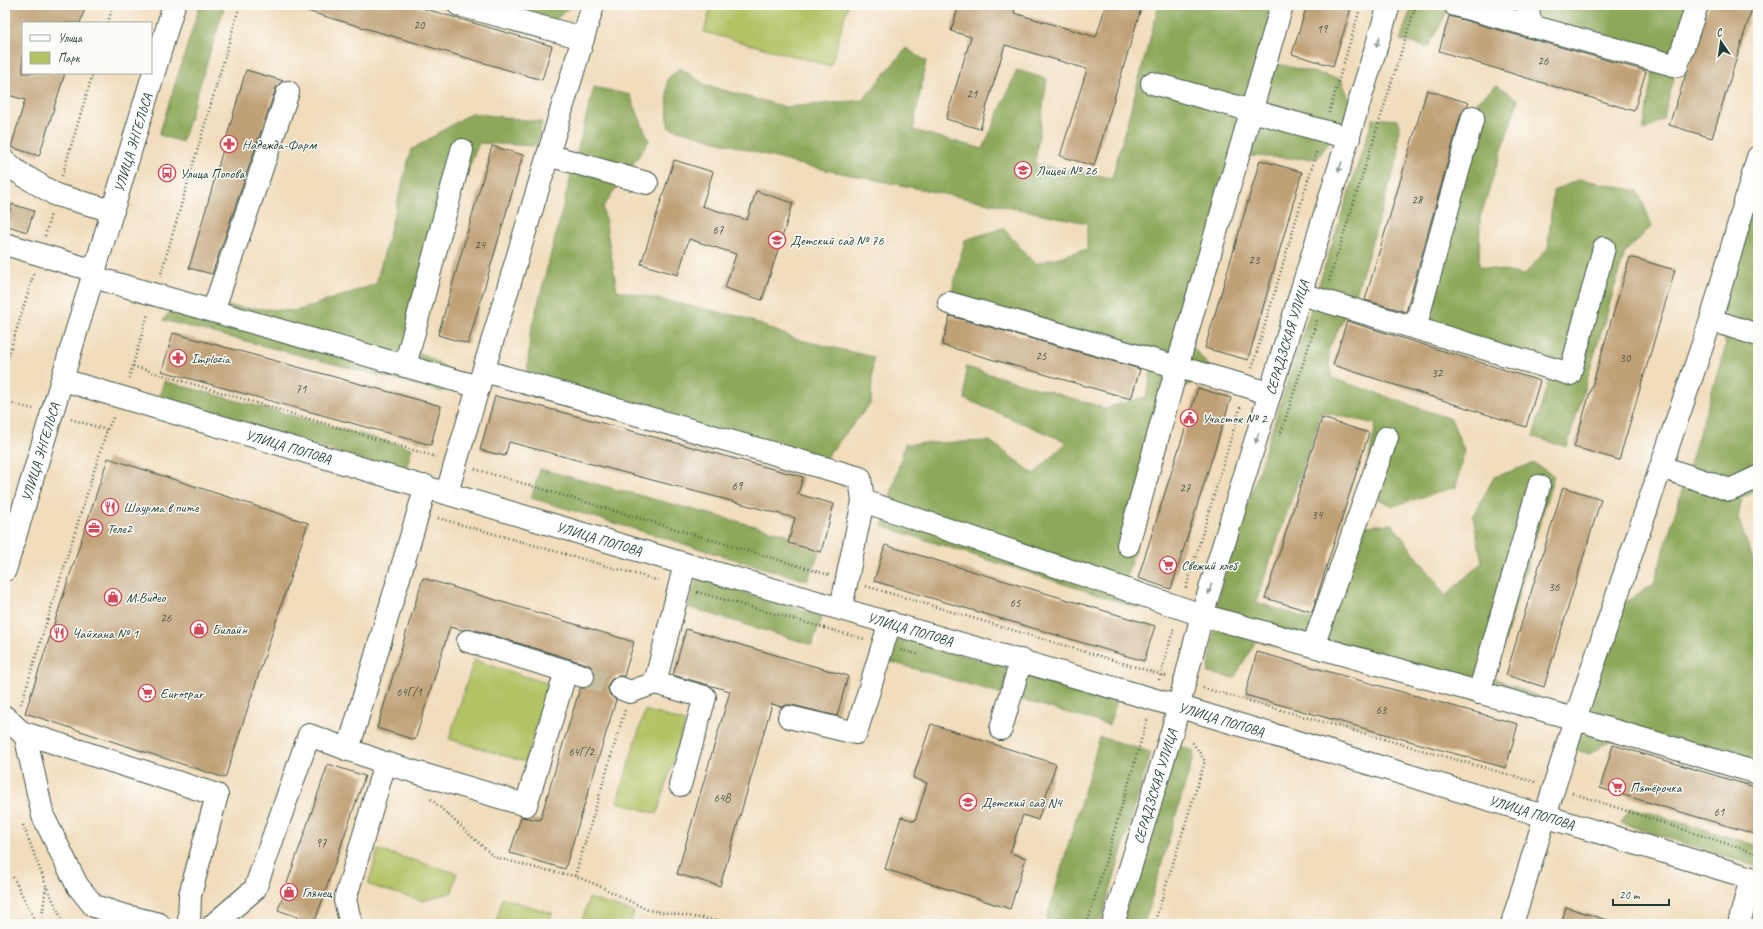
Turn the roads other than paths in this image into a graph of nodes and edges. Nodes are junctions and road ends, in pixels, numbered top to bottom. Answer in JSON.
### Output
{"nodes":[{"id":1,"x":174,"y":5,"type":"edge"},
{"id":2,"x":459,"y":5,"type":"edge"},
{"id":3,"x":593,"y":5,"type":"edge"},
{"id":4,"x":1282,"y":5,"type":"edge"},
{"id":5,"x":1389,"y":5,"type":"edge"},
{"id":6,"x":1456,"y":5,"type":"edge"},
{"id":7,"x":1697,"y":5,"type":"edge"},
{"id":8,"x":1529,"y":15,"type":"edge"},
{"id":9,"x":583,"y":38,"type":"junction"},
{"id":10,"x":1152,"y":83,"type":"dead end"},
{"id":11,"x":288,"y":92,"type":"dead end"},
{"id":12,"x":1251,"y":110,"type":"junction"},
{"id":13,"x":1473,"y":117,"type":"dead end"},
{"id":14,"x":1349,"y":138,"type":"junction"},
{"id":15,"x":462,"y":150,"type":"dead end"},
{"id":16,"x":548,"y":155,"type":"junction"},
{"id":17,"x":1758,"y":157,"type":"edge"},
{"id":18,"x":5,"y":161,"type":"edge"},
{"id":19,"x":647,"y":183,"type":"dead end"},
{"id":20,"x":1754,"y":184,"type":"edge"},
{"id":21,"x":113,"y":211,"type":"junction"},
{"id":22,"x":5,"y":244,"type":"edge"},
{"id":23,"x":1604,"y":248,"type":"dead end"},
{"id":24,"x":94,"y":274,"type":"junction"},
{"id":25,"x":1301,"y":294,"type":"junction"},
{"id":26,"x":949,"y":302,"type":"dead end"},
{"id":27,"x":213,"y":311,"type":"junction"},
{"id":28,"x":1711,"y":320,"type":"junction"},
{"id":29,"x":1414,"y":328,"type":"junction"},
{"id":30,"x":1758,"y":335,"type":"edge"},
{"id":31,"x":405,"y":366,"type":"junction"},
{"id":32,"x":1177,"y":367,"type":"junction"},
{"id":33,"x":482,"y":379,"type":"junction"},
{"id":34,"x":63,"y":380,"type":"junction"},
{"id":35,"x":1270,"y":394,"type":"junction"},
{"id":36,"x":1387,"y":437,"type":"dead end"},
{"id":37,"x":1661,"y":467,"type":"junction"},
{"id":38,"x":1758,"y":477,"type":"edge"},
{"id":39,"x":426,"y":486,"type":"junction"},
{"id":40,"x":1539,"y":486,"type":"dead end"},
{"id":41,"x":447,"y":492,"type":"junction"},
{"id":42,"x":863,"y":501,"type":"junction"},
{"id":43,"x":9,"y":542,"type":"edge"},
{"id":44,"x":1128,"y":545,"type":"dead end"},
{"id":45,"x":685,"y":564,"type":"junction"},
{"id":46,"x":5,"y":570,"type":"edge"},
{"id":47,"x":841,"y":608,"type":"junction"},
{"id":48,"x":1202,"y":615,"type":"junction"},
{"id":49,"x":890,"y":622,"type":"junction"},
{"id":50,"x":468,"y":641,"type":"dead end"},
{"id":51,"x":1313,"y":646,"type":"junction"},
{"id":52,"x":1021,"y":660,"type":"junction"},
{"id":53,"x":655,"y":683,"type":"junction"},
{"id":54,"x":625,"y":690,"type":"tunnel mouth"},
{"id":55,"x":1479,"y":693,"type":"junction"},
{"id":56,"x":1187,"y":709,"type":"junction"},
{"id":57,"x":789,"y":716,"type":"dead end"},
{"id":58,"x":5,"y":717,"type":"edge"},
{"id":59,"x":1575,"y":720,"type":"junction"},
{"id":60,"x":1001,"y":729,"type":"dead end"},
{"id":61,"x":23,"y":733,"type":"junction"},
{"id":62,"x":348,"y":750,"type":"junction"},
{"id":63,"x":385,"y":763,"type":"junction"},
{"id":64,"x":1758,"y":773,"type":"edge"},
{"id":65,"x":680,"y":785,"type":"dead end"},
{"id":66,"x":1546,"y":816,"type":"junction"},
{"id":67,"x":1754,"y":879,"type":"edge"},
{"id":68,"x":158,"y":924,"type":"edge"},
{"id":69,"x":189,"y":924,"type":"edge"},
{"id":70,"x":214,"y":924,"type":"edge"},
{"id":71,"x":351,"y":924,"type":"edge"},
{"id":72,"x":1113,"y":924,"type":"edge"},
{"id":73,"x":1512,"y":924,"type":"edge"},
{"id":74,"x":1739,"y":924,"type":"edge"}],
"edges":[{"from":1,"to":21,"type":"street","name":"УЛИЦА ЭНГЕЛЬСА"},
{"from":2,"to":9,"type":"street"},
{"from":3,"to":9,"type":"street"},
{"from":4,"to":12,"type":"street"},
{"from":5,"to":14,"type":"street","name":"СЕРАДЗСКАЯ УЛИЦА","one_way":true},
{"from":6,"to":8,"type":"street"},
{"from":7,"to":8,"type":"street"},
{"from":9,"to":16,"type":"street"},
{"from":10,"to":12,"type":"street"},
{"from":11,"to":27,"type":"street"},
{"from":12,"to":14,"type":"street"},
{"from":12,"to":32,"type":"street"},
{"from":13,"to":29,"type":"street"},
{"from":14,"to":25,"type":"street","name":"СЕРАДЗСКАЯ УЛИЦА","one_way":true},
{"from":15,"to":31,"type":"street"},
{"from":16,"to":19,"type":"street"},
{"from":16,"to":33,"type":"street"},
{"from":17,"to":20,"type":"street"},
{"from":18,"to":21,"type":"street"},
{"from":20,"to":28,"type":"street"},
{"from":21,"to":24,"type":"street","name":"УЛИЦА ЭНГЕЛЬСА"},
{"from":22,"to":24,"type":"street"},
{"from":23,"to":29,"type":"street"},
{"from":24,"to":27,"type":"street"},
{"from":24,"to":34,"type":"street","name":"УЛИЦА ЭНГЕЛЬСА"},
{"from":25,"to":29,"type":"street"},
{"from":25,"to":35,"type":"street","name":"СЕРАДЗСКАЯ УЛИЦА"},
{"from":26,"to":32,"type":"street"},
{"from":27,"to":31,"type":"street"},
{"from":28,"to":30,"type":"street"},
{"from":28,"to":37,"type":"street"},
{"from":31,"to":33,"type":"street"},
{"from":32,"to":35,"type":"street"},
{"from":32,"to":44,"type":"street"},
{"from":33,"to":41,"type":"street"},
{"from":33,"to":42,"type":"street"},
{"from":34,"to":39,"type":"street","name":"УЛИЦА ПОПОВА"},
{"from":34,"to":43,"type":"street","name":"УЛИЦА ЭНГЕЛЬСА"},
{"from":35,"to":48,"type":"street","name":"СЕРАДЗСКАЯ УЛИЦА","one_way":true},
{"from":36,"to":51,"type":"street"},
{"from":37,"to":38,"type":"street"},
{"from":37,"to":59,"type":"street"},
{"from":39,"to":41,"type":"street","name":"УЛИЦА ПОПОВА"},
{"from":39,"to":62,"type":"street"},
{"from":40,"to":55,"type":"street"},
{"from":41,"to":45,"type":"street","name":"УЛИЦА ПОПОВА"},
{"from":42,"to":47,"type":"street"},
{"from":42,"to":48,"type":"street"},
{"from":43,"to":46,"type":"street","name":"УЛИЦА ЭНГЕЛЬСА"},
{"from":45,"to":47,"type":"street","name":"УЛИЦА ПОПОВА"},
{"from":45,"to":53,"type":"street"},
{"from":47,"to":49,"type":"street","name":"УЛИЦА ПОПОВА"},
{"from":48,"to":51,"type":"street"},
{"from":48,"to":56,"type":"street","name":"СЕРАДЗСКАЯ УЛИЦА"},
{"from":49,"to":52,"type":"street","name":"УЛИЦА ПОПОВА"},
{"from":49,"to":57,"type":"street"},
{"from":50,"to":63,"type":"street"},
{"from":51,"to":55,"type":"street"},
{"from":52,"to":56,"type":"street","name":"УЛИЦА ПОПОВА"},
{"from":52,"to":60,"type":"street"},
{"from":53,"to":54,"type":"street"},
{"from":53,"to":65,"type":"street"},
{"from":55,"to":59,"type":"street"},
{"from":56,"to":66,"type":"street","name":"УЛИЦА ПОПОВА"},
{"from":56,"to":72,"type":"street","name":"СЕРАДЗСКАЯ УЛИЦА"},
{"from":58,"to":61,"type":"street"},
{"from":59,"to":64,"type":"street"},
{"from":59,"to":66,"type":"street"},
{"from":61,"to":68,"type":"street"},
{"from":61,"to":69,"type":"street"},
{"from":62,"to":63,"type":"street"},
{"from":62,"to":70,"type":"street"},
{"from":63,"to":71,"type":"street"},
{"from":66,"to":67,"type":"street","name":"УЛИЦА ПОПОВА"},
{"from":66,"to":73,"type":"street"},
{"from":67,"to":74,"type":"street"}]}
